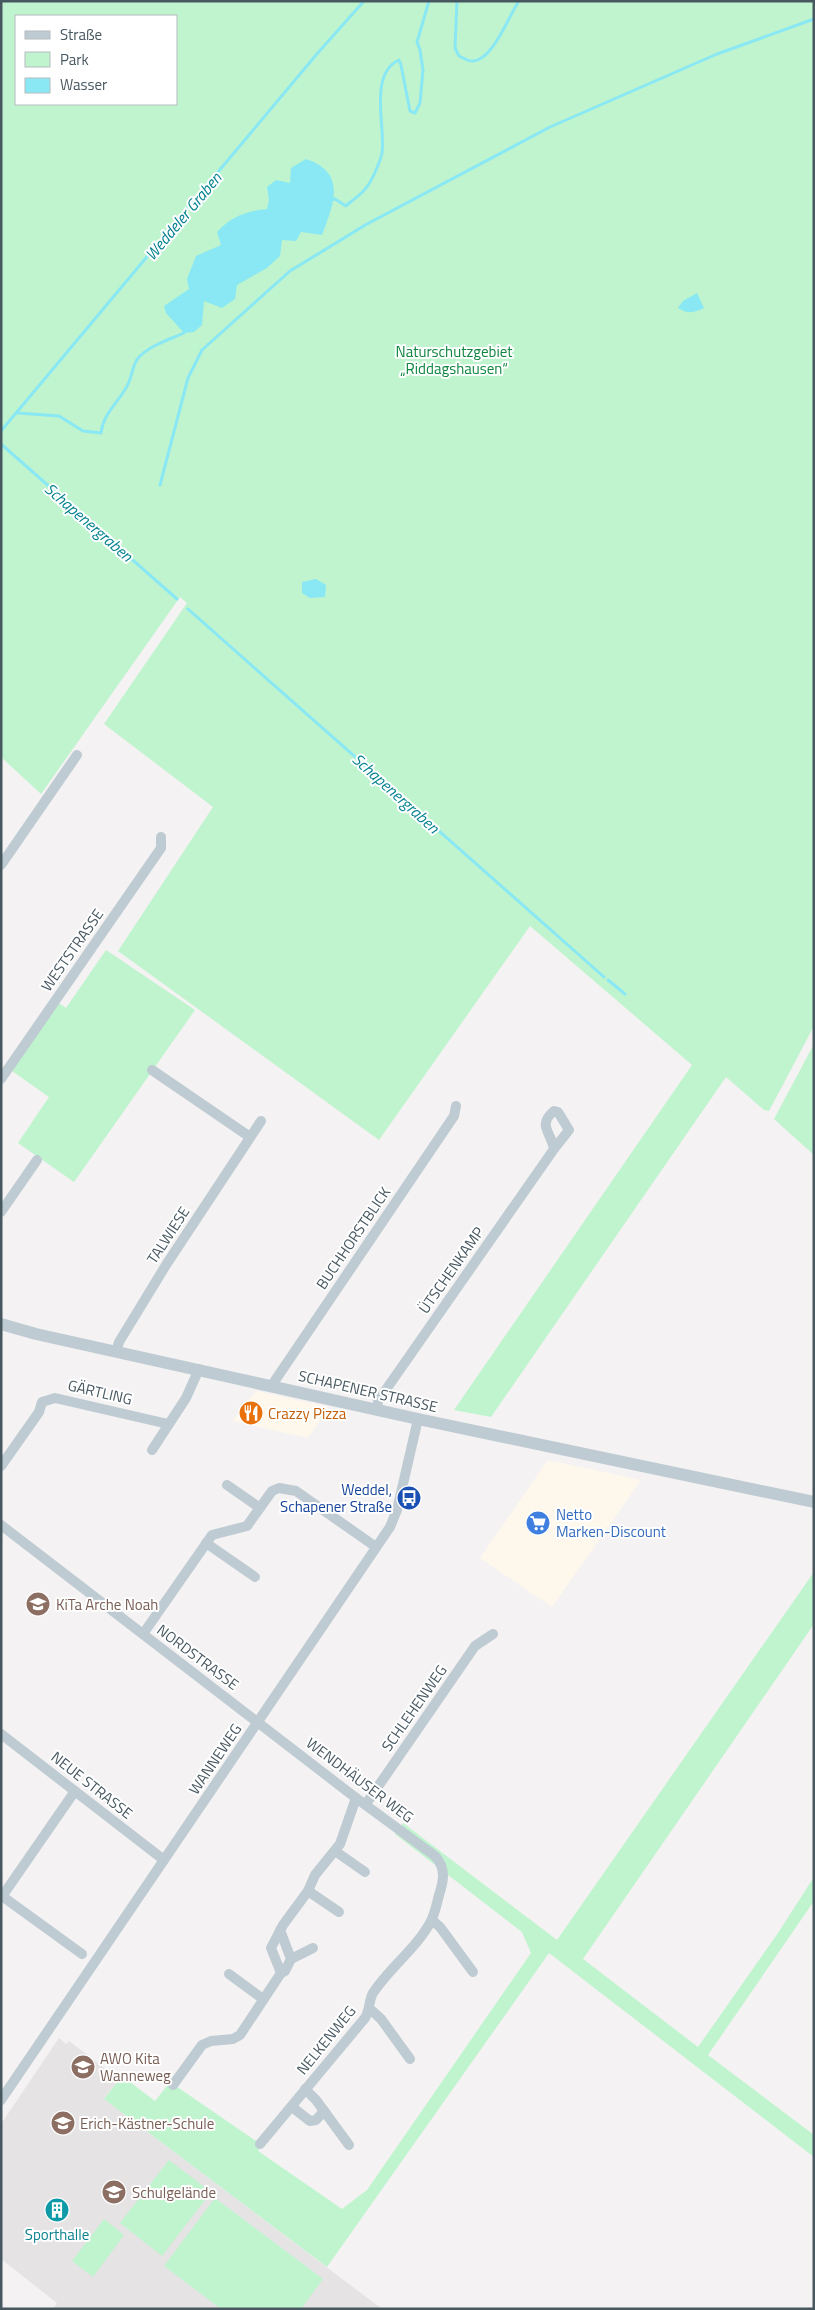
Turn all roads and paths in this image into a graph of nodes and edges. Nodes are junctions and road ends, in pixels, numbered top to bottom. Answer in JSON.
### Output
{"nodes":[{"id":1,"x":77,"y":755,"type":"dead end"},
{"id":2,"x":160,"y":836,"type":"dead end"},
{"id":3,"x":1,"y":865,"type":"edge"},
{"id":4,"x":152,"y":1070,"type":"dead end"},
{"id":5,"x":1,"y":1079,"type":"edge"},
{"id":6,"x":456,"y":1106,"type":"dead end"},
{"id":7,"x":261,"y":1121,"type":"dead end"},
{"id":8,"x":250,"y":1137,"type":"junction"},
{"id":9,"x":554,"y":1149,"type":"dead end"},
{"id":10,"x":36,"y":1160,"type":"dead end"},
{"id":11,"x":1,"y":1212,"type":"edge"},
{"id":12,"x":1,"y":1324,"type":"edge"},
{"id":13,"x":116,"y":1352,"type":"junction"},
{"id":14,"x":199,"y":1369,"type":"junction"},
{"id":15,"x":272,"y":1385,"type":"junction"},
{"id":16,"x":377,"y":1410,"type":"junction"},
{"id":17,"x":418,"y":1419,"type":"junction"},
{"id":18,"x":168,"y":1424,"type":"junction"},
{"id":19,"x":152,"y":1450,"type":"dead end"},
{"id":20,"x":1,"y":1466,"type":"edge"},
{"id":21,"x":227,"y":1485,"type":"dead end"},
{"id":22,"x":814,"y":1502,"type":"edge"},
{"id":23,"x":260,"y":1508,"type":"junction"},
{"id":24,"x":1,"y":1525,"type":"edge"},
{"id":25,"x":206,"y":1543,"type":"junction"},
{"id":26,"x":376,"y":1547,"type":"junction"},
{"id":27,"x":256,"y":1577,"type":"dead end"},
{"id":28,"x":143,"y":1634,"type":"junction"},
{"id":29,"x":493,"y":1634,"type":"dead end"},
{"id":30,"x":258,"y":1721,"type":"junction"},
{"id":31,"x":1,"y":1734,"type":"edge"},
{"id":32,"x":75,"y":1791,"type":"junction"},
{"id":33,"x":356,"y":1798,"type":"junction"},
{"id":34,"x":366,"y":1804,"type":"junction"},
{"id":35,"x":335,"y":1851,"type":"junction"},
{"id":36,"x":164,"y":1860,"type":"junction"},
{"id":37,"x":442,"y":1864,"type":"joint"},
{"id":38,"x":365,"y":1872,"type":"dead end"},
{"id":39,"x":308,"y":1891,"type":"junction"},
{"id":40,"x":2,"y":1897,"type":"edge"},
{"id":41,"x":339,"y":1912,"type":"dead end"},
{"id":42,"x":432,"y":1920,"type":"junction"},
{"id":43,"x":280,"y":1930,"type":"junction"},
{"id":44,"x":313,"y":1948,"type":"dead end"},
{"id":45,"x":82,"y":1954,"type":"dead end"},
{"id":46,"x":291,"y":1959,"type":"junction"},
{"id":47,"x":473,"y":1972,"type":"dead end"},
{"id":48,"x":281,"y":1973,"type":"junction"},
{"id":49,"x":230,"y":1974,"type":"dead end"},
{"id":50,"x":263,"y":1999,"type":"junction"},
{"id":51,"x":370,"y":2009,"type":"junction"},
{"id":52,"x":410,"y":2058,"type":"dead end"},
{"id":53,"x":173,"y":2085,"type":"dead end"},
{"id":54,"x":305,"y":2089,"type":"junction"},
{"id":55,"x":1,"y":2100,"type":"edge"},
{"id":56,"x":292,"y":2107,"type":"junction"},
{"id":57,"x":324,"y":2111,"type":"junction"},
{"id":58,"x":260,"y":2144,"type":"dead end"},
{"id":59,"x":349,"y":2145,"type":"dead end"}],
"edges":[{"from":1,"to":3,"type":"street"},
{"from":2,"to":5,"type":"street","name":"WESTSTRASSE"},
{"from":4,"to":8,"type":"street"},
{"from":6,"to":15,"type":"street","name":"BUCHHORSTBLICK"},
{"from":7,"to":8,"type":"street","name":"TALWIESE"},
{"from":8,"to":13,"type":"street","name":"TALWIESE"},
{"from":9,"to":16,"type":"street","name":"ÜTSCHENKAMP"},
{"from":10,"to":11,"type":"street"},
{"from":12,"to":13,"type":"street","name":"SCHAPENER STRASSE"},
{"from":13,"to":14,"type":"street","name":"SCHAPENER STRASSE"},
{"from":14,"to":15,"type":"street","name":"SCHAPENER STRASSE"},
{"from":14,"to":18,"type":"street"},
{"from":15,"to":16,"type":"street","name":"SCHAPENER STRASSE"},
{"from":16,"to":17,"type":"street","name":"SCHAPENER STRASSE"},
{"from":17,"to":22,"type":"street","name":"SCHAPENER STRASSE"},
{"from":17,"to":26,"type":"street","name":"WANNEWEG"},
{"from":18,"to":19,"type":"street"},
{"from":18,"to":20,"type":"street","name":"GÄRTLING"},
{"from":21,"to":23,"type":"street"},
{"from":23,"to":25,"type":"street"},
{"from":23,"to":26,"type":"street"},
{"from":24,"to":28,"type":"street","name":"NORDSTRASSE"},
{"from":25,"to":27,"type":"street"},
{"from":25,"to":28,"type":"street"},
{"from":26,"to":30,"type":"street","name":"WANNEWEG"},
{"from":28,"to":30,"type":"street","name":"NORDSTRASSE"},
{"from":29,"to":34,"type":"street","name":"SCHLEHENWEG"},
{"from":30,"to":33,"type":"street","name":"WENDHÄUSER WEG"},
{"from":30,"to":36,"type":"street","name":"WANNEWEG"},
{"from":31,"to":32,"type":"street","name":"NEUE STRASSE"},
{"from":32,"to":36,"type":"street","name":"NEUE STRASSE"},
{"from":32,"to":40,"type":"street"},
{"from":33,"to":34,"type":"street","name":"WENDHÄUSER WEG"},
{"from":33,"to":35,"type":"street"},
{"from":34,"to":37,"type":"street","name":"WENDHÄUSER WEG"},
{"from":35,"to":38,"type":"street"},
{"from":35,"to":39,"type":"street"},
{"from":36,"to":55,"type":"street","name":"WANNEWEG"},
{"from":37,"to":42,"type":"street","name":"NELKENWEG"},
{"from":39,"to":41,"type":"street"},
{"from":39,"to":43,"type":"street"},
{"from":40,"to":45,"type":"street"},
{"from":42,"to":47,"type":"street"},
{"from":42,"to":51,"type":"street","name":"NELKENWEG"},
{"from":43,"to":46,"type":"street"},
{"from":43,"to":48,"type":"street"},
{"from":44,"to":46,"type":"street"},
{"from":46,"to":48,"type":"street"},
{"from":48,"to":50,"type":"street"},
{"from":49,"to":50,"type":"street"},
{"from":50,"to":53,"type":"street"},
{"from":51,"to":52,"type":"street","name":"NELKENWEG"},
{"from":51,"to":54,"type":"street","name":"NELKENWEG"},
{"from":54,"to":56,"type":"street","name":"NELKENWEG"},
{"from":54,"to":57,"type":"street","name":"NELKENWEG"},
{"from":56,"to":57,"type":"street"},
{"from":56,"to":58,"type":"street","name":"NELKENWEG"},
{"from":57,"to":59,"type":"street","name":"NELKENWEG"}]}
